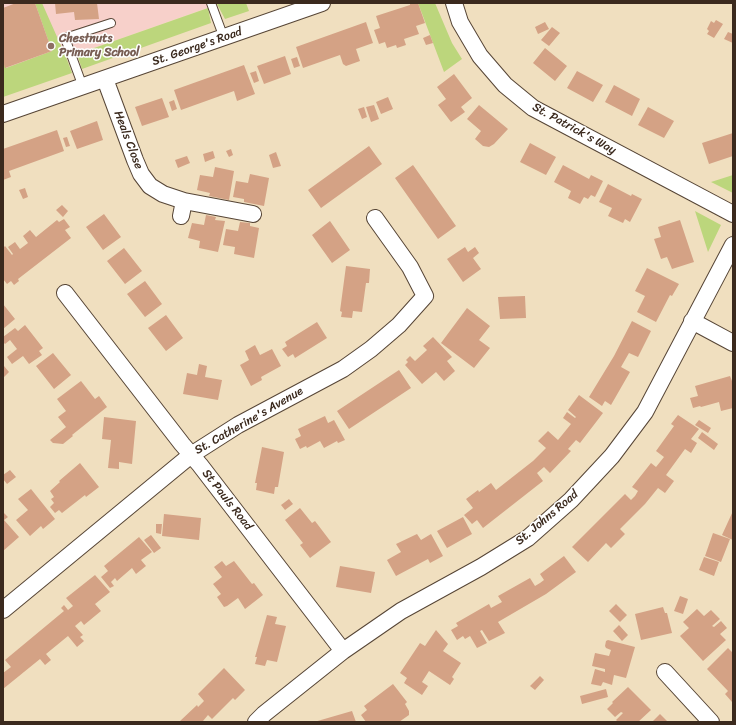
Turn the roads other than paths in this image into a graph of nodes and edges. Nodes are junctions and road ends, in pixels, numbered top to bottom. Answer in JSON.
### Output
{"nodes":[{"id":1,"x":211,"y":3,"type":"edge"},
{"id":2,"x":322,"y":3,"type":"edge"},
{"id":3,"x":454,"y":3,"type":"edge"},
{"id":4,"x":111,"y":23,"type":"dead end"},
{"id":5,"x":224,"y":38,"type":"junction"},
{"id":6,"x":105,"y":79,"type":"junction"},
{"id":7,"x":83,"y":87,"type":"junction"},
{"id":8,"x":3,"y":114,"type":"edge"},
{"id":9,"x":253,"y":214,"type":"dead end"},
{"id":10,"x":733,"y":214,"type":"edge"},
{"id":11,"x":374,"y":218,"type":"dead end"},
{"id":12,"x":733,"y":245,"type":"edge"},
{"id":13,"x":65,"y":294,"type":"dead end"},
{"id":14,"x":692,"y":321,"type":"junction"},
{"id":15,"x":733,"y":343,"type":"edge"},
{"id":16,"x":191,"y":455,"type":"junction"},
{"id":17,"x":3,"y":610,"type":"edge"},
{"id":18,"x":343,"y":651,"type":"junction"},
{"id":19,"x":665,"y":672,"type":"dead end"},
{"id":20,"x":256,"y":722,"type":"edge"},
{"id":21,"x":711,"y":722,"type":"edge"}],
"edges":[{"from":1,"to":5,"type":"lane"},
{"from":2,"to":5,"type":"street","name":"St. George's Road"},
{"from":3,"to":10,"type":"street","name":"St. Patrick's Way"},
{"from":4,"to":7,"type":"lane"},
{"from":5,"to":6,"type":"street","name":"St. George's Road"},
{"from":6,"to":7,"type":"street","name":"St. George's Road"},
{"from":6,"to":9,"type":"street","name":"Heals Close"},
{"from":7,"to":8,"type":"street","name":"St. George's Road"},
{"from":11,"to":16,"type":"street","name":"St. Catherine's Avenue"},
{"from":12,"to":14,"type":"street","name":"St. Johns Road"},
{"from":13,"to":16,"type":"street","name":"St Pauls Road"},
{"from":14,"to":15,"type":"street"},
{"from":14,"to":18,"type":"street","name":"St. Johns Road"},
{"from":16,"to":17,"type":"street","name":"St. Catherine's Avenue"},
{"from":16,"to":18,"type":"street","name":"St Pauls Road"},
{"from":18,"to":20,"type":"street","name":"St. Johns Road"},
{"from":19,"to":21,"type":"street"}]}
